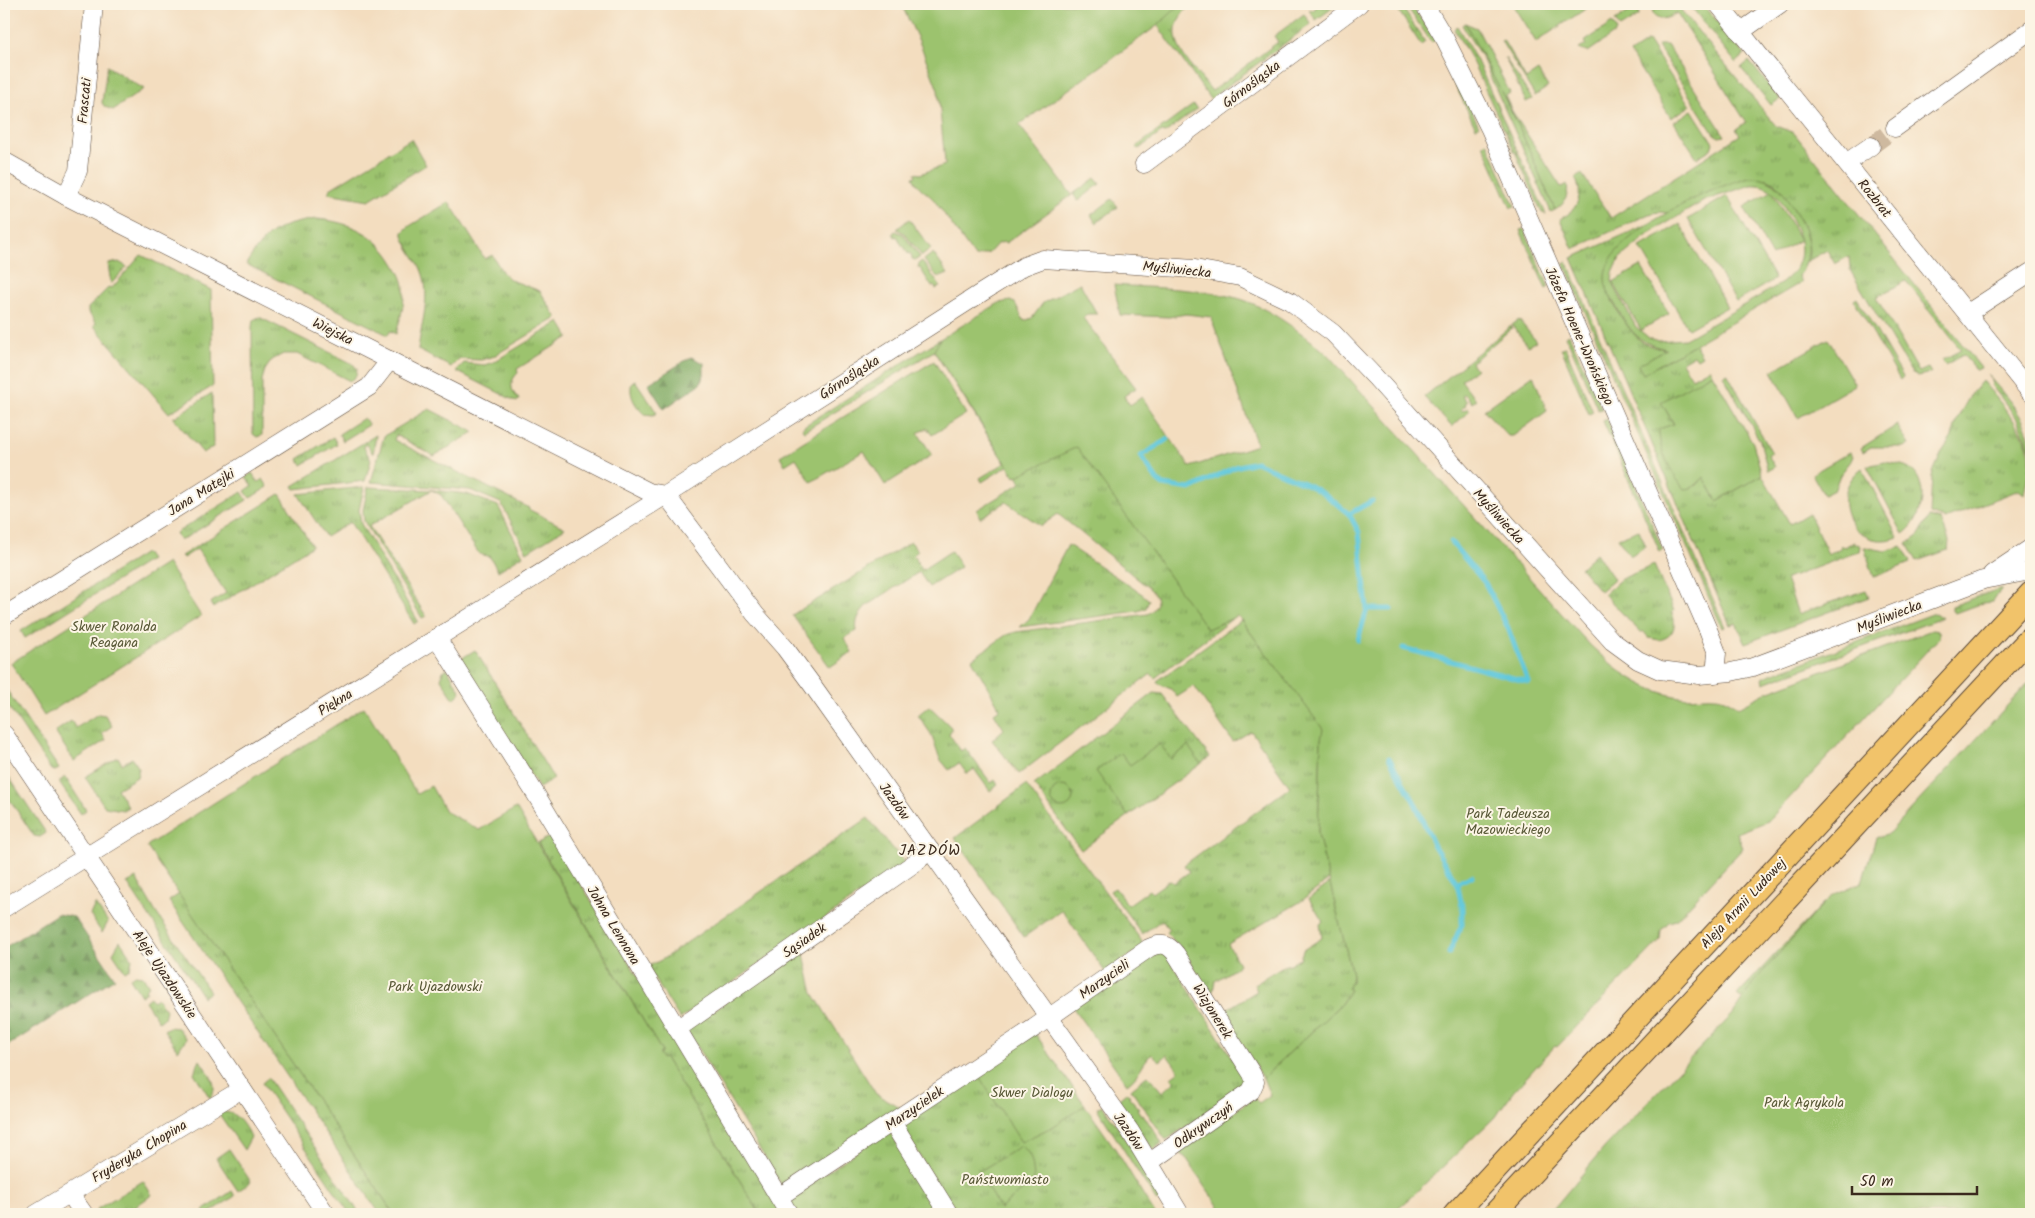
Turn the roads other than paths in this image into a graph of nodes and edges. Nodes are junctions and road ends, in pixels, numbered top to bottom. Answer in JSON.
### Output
{"nodes":[{"id":1,"x":94,"y":4,"type":"edge"},
{"id":2,"x":1359,"y":4,"type":"edge"},
{"id":3,"x":1424,"y":4,"type":"edge"},
{"id":4,"x":1718,"y":4,"type":"edge"},
{"id":5,"x":1780,"y":4,"type":"edge"},
{"id":6,"x":2031,"y":30,"type":"edge"},
{"id":7,"x":1740,"y":32,"type":"junction"},
{"id":8,"x":1894,"y":128,"type":"tunnel mouth"},
{"id":9,"x":1871,"y":146,"type":"tunnel mouth"},
{"id":10,"x":4,"y":161,"type":"edge"},
{"id":11,"x":1846,"y":163,"type":"junction"},
{"id":12,"x":1144,"y":164,"type":"dead end"},
{"id":13,"x":66,"y":196,"type":"junction"},
{"id":14,"x":1033,"y":262,"type":"joint"},
{"id":15,"x":2031,"y":272,"type":"edge"},
{"id":16,"x":1968,"y":313,"type":"junction"},
{"id":17,"x":390,"y":360,"type":"junction"},
{"id":18,"x":2031,"y":392,"type":"edge"},
{"id":19,"x":666,"y":495,"type":"junction"},
{"id":20,"x":2031,"y":548,"type":"edge"},
{"id":21,"x":2031,"y":571,"type":"edge"},
{"id":22,"x":1983,"y":580,"type":"junction"},
{"id":23,"x":2031,"y":593,"type":"edge"},
{"id":24,"x":4,"y":616,"type":"edge"},
{"id":25,"x":2031,"y":637,"type":"edge"},
{"id":26,"x":437,"y":638,"type":"junction"},
{"id":27,"x":1715,"y":674,"type":"junction"},
{"id":28,"x":4,"y":734,"type":"edge"},
{"id":29,"x":930,"y":850,"type":"junction"},
{"id":30,"x":87,"y":858,"type":"junction"},
{"id":31,"x":4,"y":908,"type":"edge"},
{"id":32,"x":1167,"y":946,"type":"joint"},
{"id":33,"x":1049,"y":1018,"type":"junction"},
{"id":34,"x":677,"y":1029,"type":"junction"},
{"id":35,"x":1255,"y":1086,"type":"joint"},
{"id":36,"x":242,"y":1089,"type":"junction"},
{"id":37,"x":892,"y":1122,"type":"junction"},
{"id":38,"x":1150,"y":1162,"type":"junction"},
{"id":39,"x":70,"y":1194,"type":"junction"},
{"id":40,"x":778,"y":1197,"type":"junction"},
{"id":41,"x":36,"y":1214,"type":"edge"},
{"id":42,"x":84,"y":1214,"type":"edge"},
{"id":43,"x":326,"y":1214,"type":"edge"},
{"id":44,"x":789,"y":1214,"type":"edge"},
{"id":45,"x":950,"y":1214,"type":"edge"},
{"id":46,"x":1180,"y":1214,"type":"edge"},
{"id":47,"x":1455,"y":1214,"type":"edge"},
{"id":48,"x":1494,"y":1214,"type":"edge"}],
"edges":[{"from":1,"to":13,"type":"street","name":"Frascati"},
{"from":2,"to":12,"type":"street","name":"Górnośląska"},
{"from":3,"to":27,"type":"street","name":"Józefa Hoene-Wrońskiego"},
{"from":4,"to":7,"type":"street","name":"Rozbrat"},
{"from":5,"to":7,"type":"street"},
{"from":6,"to":8,"type":"street"},
{"from":7,"to":11,"type":"street","name":"Rozbrat"},
{"from":9,"to":11,"type":"street"},
{"from":10,"to":13,"type":"street","name":"Wiejska"},
{"from":11,"to":16,"type":"street","name":"Rozbrat"},
{"from":13,"to":17,"type":"street","name":"Wiejska"},
{"from":14,"to":19,"type":"street","name":"Górnośląska"},
{"from":14,"to":27,"type":"street","name":"Myśliwiecka"},
{"from":15,"to":16,"type":"street"},
{"from":16,"to":18,"type":"street","name":"Rozbrat"},
{"from":17,"to":19,"type":"street","name":"Wiejska"},
{"from":17,"to":24,"type":"street","name":"Jana Matejki"},
{"from":19,"to":26,"type":"street","name":"Piękna"},
{"from":19,"to":29,"type":"street","name":"Jazdów"},
{"from":20,"to":22,"type":"street","name":"Myśliwiecka"},
{"from":21,"to":22,"type":"street","name":"Myśliwiecka"},
{"from":22,"to":27,"type":"street","name":"Myśliwiecka"},
{"from":23,"to":47,"type":"main road","name":"Aleja Armii Ludowej"},
{"from":25,"to":48,"type":"main road"},
{"from":26,"to":30,"type":"street","name":"Piękna"},
{"from":26,"to":34,"type":"street","name":"Johna Lennona"},
{"from":28,"to":30,"type":"street","name":"Aleje Ujazdowskie"},
{"from":29,"to":33,"type":"street","name":"Jazdów"},
{"from":29,"to":34,"type":"street","name":"Sąsiadek"},
{"from":30,"to":31,"type":"street","name":"Piękna"},
{"from":30,"to":36,"type":"street","name":"Aleje Ujazdowskie"},
{"from":32,"to":33,"type":"street","name":"Marzycieli"},
{"from":32,"to":35,"type":"street","name":"Wizjonerek"},
{"from":33,"to":37,"type":"street","name":"Marzycielek"},
{"from":33,"to":38,"type":"street","name":"Jazdów"},
{"from":34,"to":40,"type":"street","name":"Johna Lennona"},
{"from":35,"to":38,"type":"street","name":"Odkrywczyń"},
{"from":36,"to":39,"type":"street","name":"Fryderyka Chopina"},
{"from":36,"to":43,"type":"street","name":"Aleje Ujazdowskie"},
{"from":37,"to":40,"type":"street","name":"Marzycielek"},
{"from":37,"to":45,"type":"street"},
{"from":38,"to":46,"type":"street","name":"Jazdów"},
{"from":39,"to":41,"type":"street","name":"Fryderyka Chopina"},
{"from":39,"to":42,"type":"street"},
{"from":40,"to":44,"type":"street","name":"Johna Lennona"}]}
